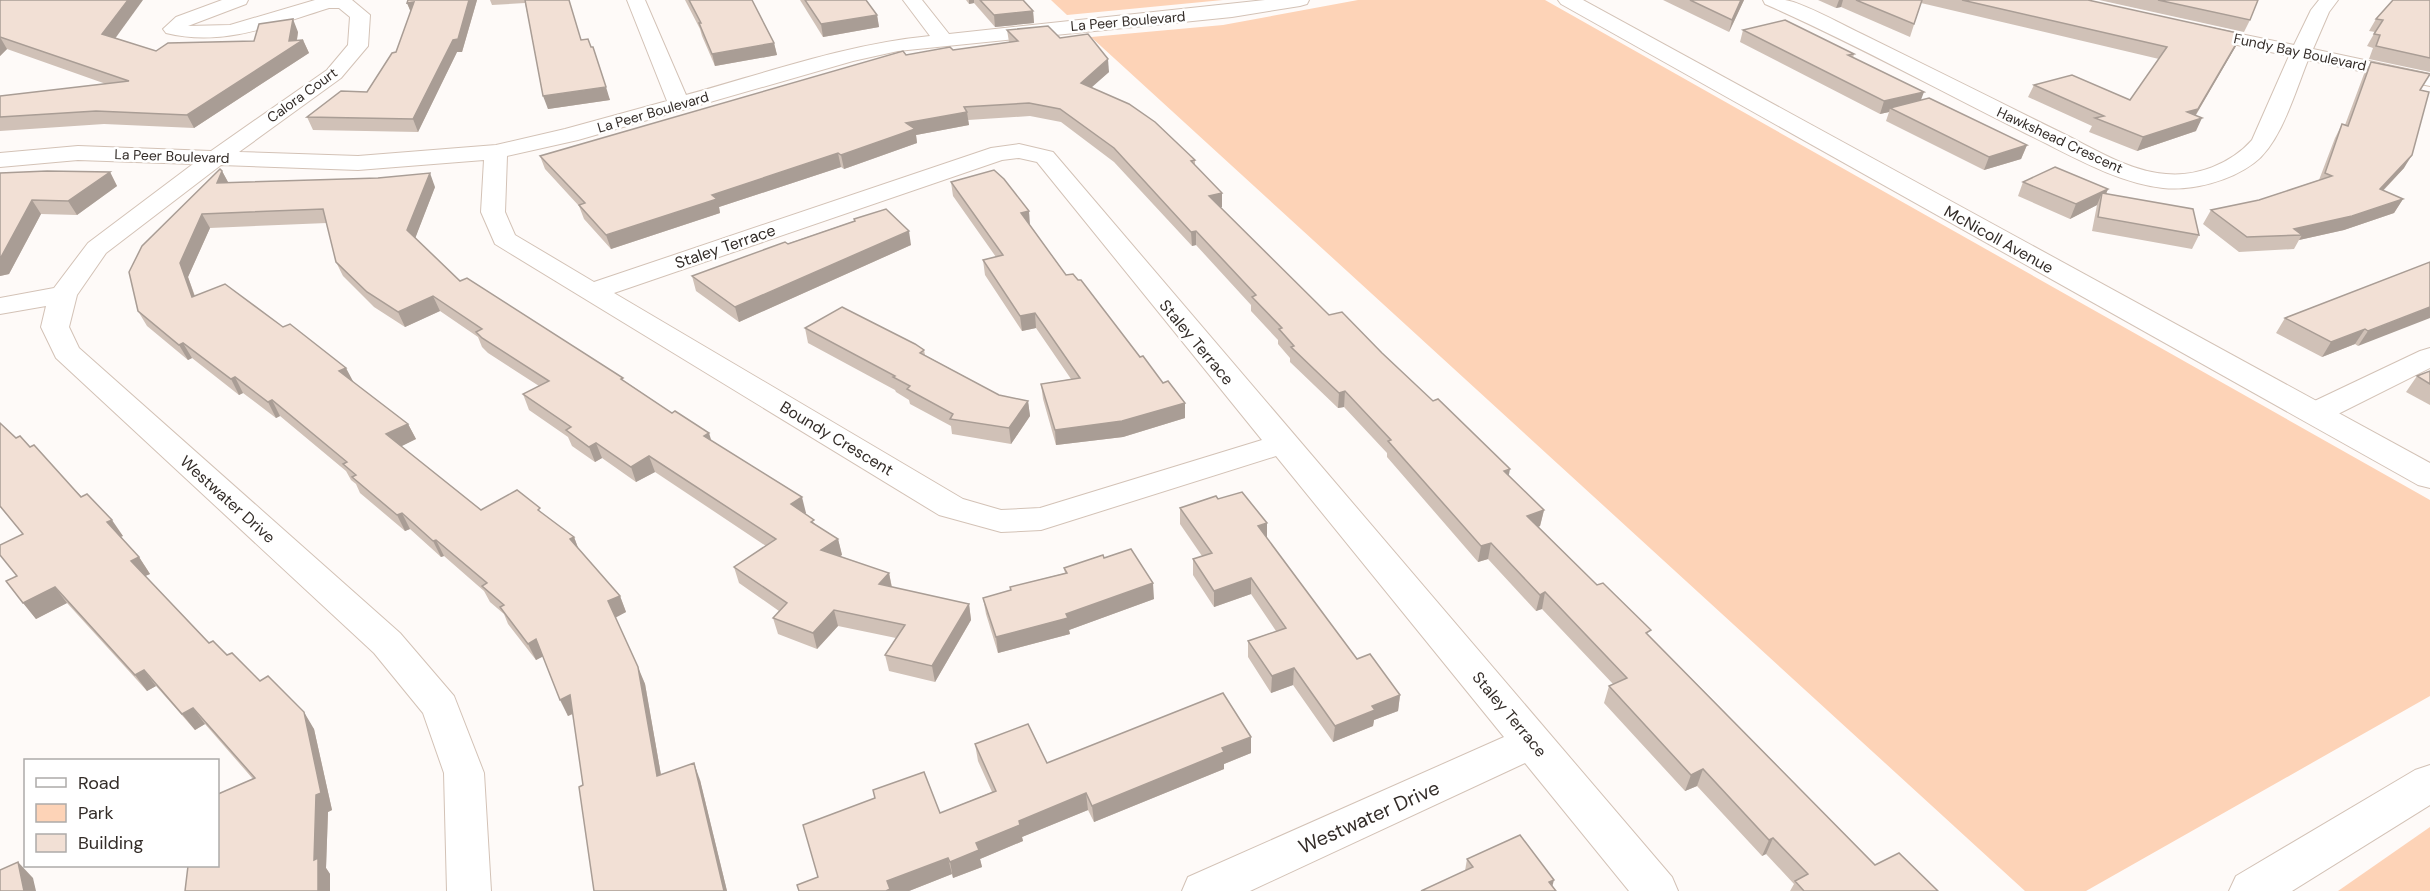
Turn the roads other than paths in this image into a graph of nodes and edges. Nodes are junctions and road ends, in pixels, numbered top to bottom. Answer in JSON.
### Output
{"nodes":[{"id":1,"x":238,"y":0,"type":"edge"},
{"id":2,"x":636,"y":0,"type":"edge"},
{"id":3,"x":912,"y":0,"type":"edge"},
{"id":4,"x":1300,"y":0,"type":"edge"},
{"id":5,"x":1568,"y":0,"type":"edge"},
{"id":6,"x":1772,"y":0,"type":"edge"},
{"id":7,"x":2329,"y":0,"type":"edge"},
{"id":8,"x":328,"y":1,"type":"edge"},
{"id":9,"x":2179,"y":27,"type":"edge"},
{"id":10,"x":943,"y":39,"type":"junction"},
{"id":11,"x":2301,"y":53,"type":"junction"},
{"id":12,"x":2430,"y":80,"type":"edge"},
{"id":13,"x":679,"y":104,"type":"junction"},
{"id":14,"x":496,"y":152,"type":"junction"},
{"id":15,"x":216,"y":158,"type":"junction"},
{"id":16,"x":0,"y":160,"type":"edge"},
{"id":17,"x":593,"y":291,"type":"junction"},
{"id":18,"x":63,"y":295,"type":"junction"},
{"id":19,"x":0,"y":306,"type":"edge"},
{"id":20,"x":2430,"y":357,"type":"edge"},
{"id":21,"x":2315,"y":413,"type":"junction"},
{"id":22,"x":1282,"y":444,"type":"junction"},
{"id":23,"x":2430,"y":477,"type":"edge"},
{"id":24,"x":1533,"y":742,"type":"junction"},
{"id":25,"x":2430,"y":783,"type":"edge"},
{"id":26,"x":469,"y":891,"type":"edge"},
{"id":27,"x":1204,"y":891,"type":"edge"},
{"id":28,"x":1656,"y":891,"type":"edge"},
{"id":29,"x":2252,"y":891,"type":"edge"}],
"edges":[{"from":1,"to":8,"type":"street","name":"Calora Court"},
{"from":2,"to":13,"type":"street"},
{"from":3,"to":10,"type":"street"},
{"from":4,"to":10,"type":"street","name":"La Peer Boulevard"},
{"from":5,"to":21,"type":"main road","name":"McNicoll Avenue"},
{"from":6,"to":11,"type":"street","name":"Hawkshead Crescent"},
{"from":7,"to":11,"type":"street","name":"Hawkshead Crescent"},
{"from":8,"to":15,"type":"street","name":"Calora Court"},
{"from":9,"to":11,"type":"street","name":"Fundy Bay Boulevard"},
{"from":10,"to":13,"type":"street","name":"La Peer Boulevard"},
{"from":11,"to":12,"type":"street","name":"Fundy Bay Boulevard"},
{"from":13,"to":14,"type":"street","name":"La Peer Boulevard"},
{"from":14,"to":15,"type":"street","name":"La Peer Boulevard"},
{"from":14,"to":17,"type":"street","name":"Boundy Crescent"},
{"from":15,"to":16,"type":"street","name":"La Peer Boulevard"},
{"from":15,"to":18,"type":"street","name":"Westwater Drive"},
{"from":17,"to":22,"type":"street","name":"Boundy Crescent"},
{"from":17,"to":22,"type":"street","name":"Staley Terrace"},
{"from":18,"to":19,"type":"street"},
{"from":18,"to":26,"type":"street","name":"Westwater Drive"},
{"from":20,"to":21,"type":"street"},
{"from":21,"to":23,"type":"main road","name":"McNicoll Avenue"},
{"from":22,"to":24,"type":"street","name":"Staley Terrace"},
{"from":24,"to":27,"type":"street","name":"Westwater Drive"},
{"from":24,"to":28,"type":"street","name":"Staley Terrace"},
{"from":25,"to":29,"type":"main road"}]}
